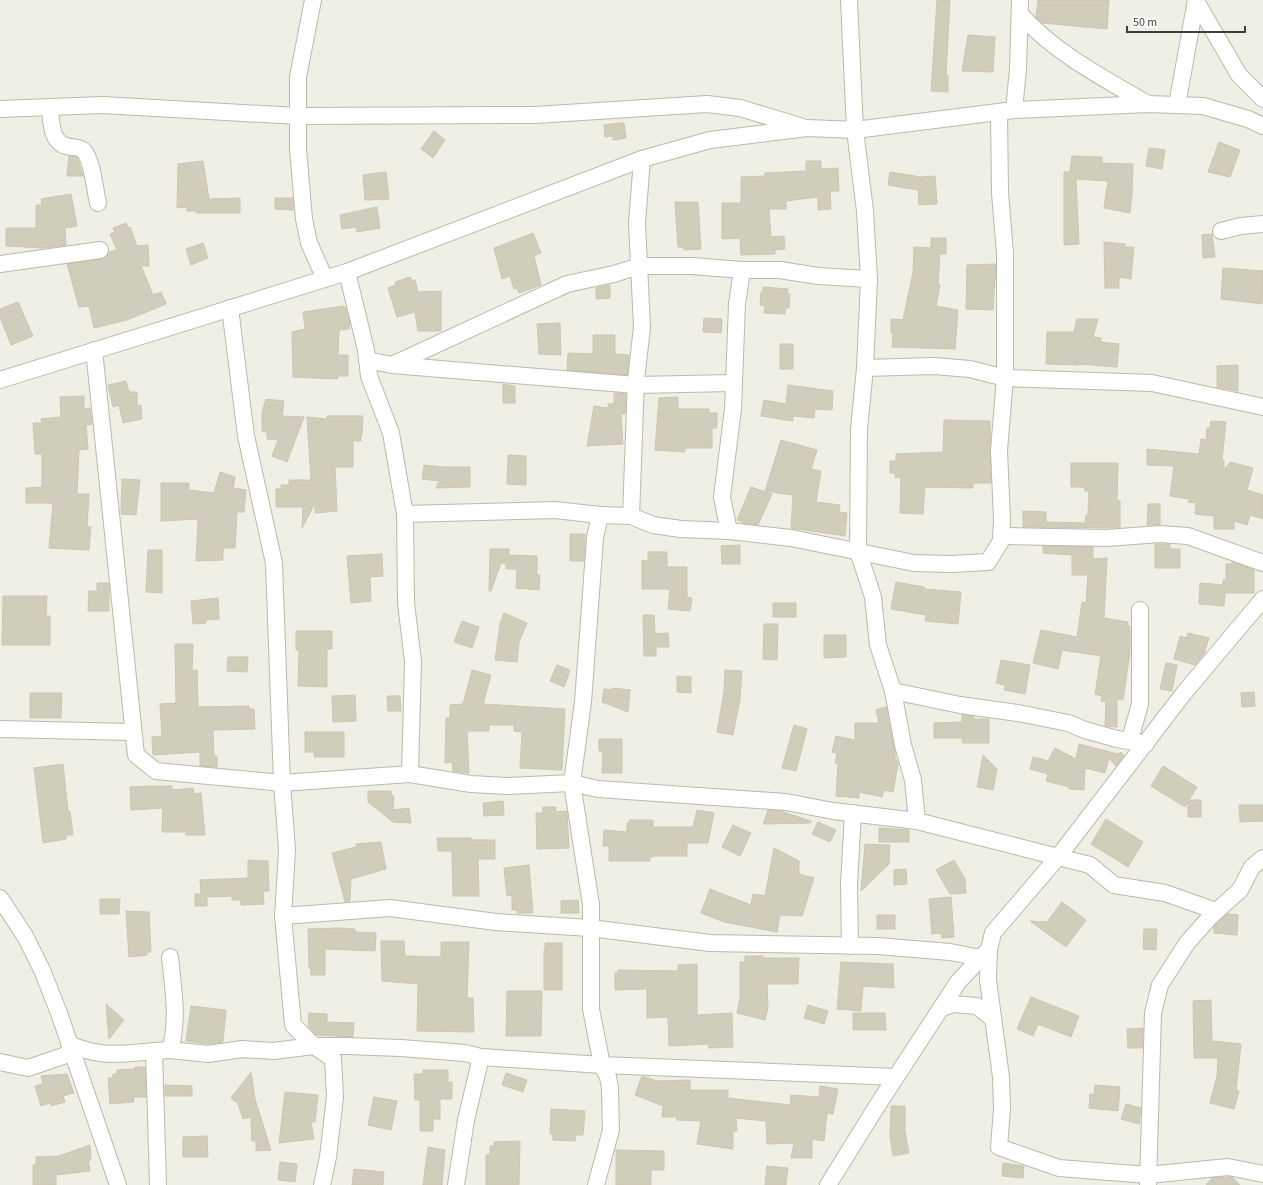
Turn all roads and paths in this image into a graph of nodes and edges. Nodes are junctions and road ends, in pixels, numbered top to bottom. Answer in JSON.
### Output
{"nodes":[{"id":1,"x":313,"y":0,"type":"edge"},
{"id":2,"x":849,"y":0,"type":"edge"},
{"id":3,"x":1196,"y":0,"type":"edge"},
{"id":4,"x":1020,"y":7,"type":"edge"},
{"id":5,"x":1263,"y":99,"type":"edge"},
{"id":6,"x":1148,"y":104,"type":"junction"},
{"id":7,"x":1177,"y":105,"type":"junction"},
{"id":8,"x":50,"y":108,"type":"junction"},
{"id":9,"x":0,"y":109,"type":"edge"},
{"id":10,"x":1263,"y":110,"type":"edge"},
{"id":11,"x":1006,"y":111,"type":"junction"},
{"id":12,"x":298,"y":116,"type":"junction"},
{"id":13,"x":1248,"y":119,"type":"junction"},
{"id":14,"x":1263,"y":126,"type":"edge"},
{"id":15,"x":807,"y":128,"type":"junction"},
{"id":16,"x":855,"y":130,"type":"junction"},
{"id":17,"x":642,"y":159,"type":"junction"},
{"id":18,"x":98,"y":203,"type":"dead end"},
{"id":19,"x":1263,"y":224,"type":"edge"},
{"id":20,"x":1221,"y":231,"type":"dead end"},
{"id":21,"x":100,"y":250,"type":"dead end"},
{"id":22,"x":0,"y":264,"type":"edge"},
{"id":23,"x":639,"y":266,"type":"junction"},
{"id":24,"x":742,"y":270,"type":"junction"},
{"id":25,"x":347,"y":272,"type":"junction"},
{"id":26,"x":325,"y":279,"type":"junction"},
{"id":27,"x":869,"y":279,"type":"junction"},
{"id":28,"x":230,"y":308,"type":"junction"},
{"id":29,"x":94,"y":350,"type":"junction"},
{"id":30,"x":367,"y":360,"type":"junction"},
{"id":31,"x":392,"y":365,"type":"junction"},
{"id":32,"x":865,"y":368,"type":"junction"},
{"id":33,"x":1004,"y":378,"type":"junction"},
{"id":34,"x":0,"y":380,"type":"edge"},
{"id":35,"x":733,"y":383,"type":"junction"},
{"id":36,"x":636,"y":385,"type":"junction"},
{"id":37,"x":1263,"y":407,"type":"edge"},
{"id":38,"x":405,"y":514,"type":"junction"},
{"id":39,"x":600,"y":515,"type":"junction"},
{"id":40,"x":631,"y":516,"type":"junction"},
{"id":41,"x":729,"y":531,"type":"junction"},
{"id":42,"x":1001,"y":536,"type":"junction"},
{"id":43,"x":858,"y":551,"type":"junction"},
{"id":44,"x":1263,"y":563,"type":"edge"},
{"id":45,"x":1263,"y":599,"type":"edge"},
{"id":46,"x":1140,"y":610,"type":"dead end"},
{"id":47,"x":893,"y":691,"type":"junction"},
{"id":48,"x":0,"y":729,"type":"edge"},
{"id":49,"x":133,"y":732,"type":"junction"},
{"id":50,"x":1138,"y":742,"type":"junction"},
{"id":51,"x":410,"y":774,"type":"junction"},
{"id":52,"x":282,"y":783,"type":"junction"},
{"id":53,"x":572,"y":783,"type":"junction"},
{"id":54,"x":853,"y":813,"type":"junction"},
{"id":55,"x":917,"y":821,"type":"junction"},
{"id":56,"x":1058,"y":856,"type":"junction"},
{"id":57,"x":1263,"y":858,"type":"edge"},
{"id":58,"x":0,"y":898,"type":"edge"},
{"id":59,"x":1216,"y":911,"type":"junction"},
{"id":60,"x":283,"y":916,"type":"junction"},
{"id":61,"x":590,"y":928,"type":"junction"},
{"id":62,"x":850,"y":946,"type":"junction"},
{"id":63,"x":985,"y":954,"type":"junction"},
{"id":64,"x":170,"y":957,"type":"dead end"},
{"id":65,"x":942,"y":1008,"type":"junction"},
{"id":66,"x":993,"y":1019,"type":"junction"},
{"id":67,"x":314,"y":1046,"type":"junction"},
{"id":68,"x":71,"y":1048,"type":"junction"},
{"id":69,"x":170,"y":1050,"type":"junction"},
{"id":70,"x":154,"y":1051,"type":"junction"},
{"id":71,"x":481,"y":1056,"type":"junction"},
{"id":72,"x":0,"y":1062,"type":"edge"},
{"id":73,"x":602,"y":1065,"type":"junction"},
{"id":74,"x":896,"y":1077,"type":"junction"},
{"id":75,"x":1263,"y":1174,"type":"edge"},
{"id":76,"x":1148,"y":1180,"type":"edge"},
{"id":77,"x":831,"y":1184,"type":"edge"},
{"id":78,"x":118,"y":1185,"type":"edge"},
{"id":79,"x":158,"y":1185,"type":"edge"},
{"id":80,"x":322,"y":1185,"type":"edge"},
{"id":81,"x":456,"y":1185,"type":"edge"},
{"id":82,"x":596,"y":1185,"type":"edge"}],
"edges":[{"from":1,"to":12,"type":"street"},
{"from":2,"to":16,"type":"street"},
{"from":3,"to":5,"type":"street"},
{"from":3,"to":7,"type":"street"},
{"from":4,"to":6,"type":"street"},
{"from":4,"to":11,"type":"street"},
{"from":6,"to":7,"type":"street"},
{"from":6,"to":11,"type":"street"},
{"from":7,"to":13,"type":"street"},
{"from":8,"to":9,"type":"street"},
{"from":8,"to":12,"type":"street"},
{"from":8,"to":18,"type":"street"},
{"from":10,"to":13,"type":"street"},
{"from":11,"to":16,"type":"street"},
{"from":11,"to":33,"type":"street"},
{"from":12,"to":15,"type":"street"},
{"from":12,"to":26,"type":"street"},
{"from":13,"to":14,"type":"street"},
{"from":15,"to":16,"type":"street"},
{"from":15,"to":17,"type":"street"},
{"from":16,"to":27,"type":"street"},
{"from":17,"to":23,"type":"street"},
{"from":17,"to":25,"type":"street"},
{"from":19,"to":20,"type":"street"},
{"from":21,"to":22,"type":"street"},
{"from":23,"to":24,"type":"street"},
{"from":23,"to":31,"type":"street"},
{"from":23,"to":36,"type":"street"},
{"from":24,"to":27,"type":"street"},
{"from":24,"to":35,"type":"street"},
{"from":25,"to":26,"type":"street"},
{"from":25,"to":30,"type":"street"},
{"from":26,"to":28,"type":"street"},
{"from":27,"to":32,"type":"street"},
{"from":28,"to":29,"type":"street"},
{"from":28,"to":52,"type":"street"},
{"from":29,"to":34,"type":"street"},
{"from":29,"to":49,"type":"street"},
{"from":30,"to":31,"type":"street"},
{"from":30,"to":38,"type":"street"},
{"from":31,"to":36,"type":"street"},
{"from":32,"to":33,"type":"street"},
{"from":32,"to":43,"type":"street"},
{"from":33,"to":37,"type":"street"},
{"from":33,"to":42,"type":"street"},
{"from":35,"to":36,"type":"street"},
{"from":35,"to":41,"type":"street"},
{"from":36,"to":40,"type":"street"},
{"from":38,"to":39,"type":"street"},
{"from":38,"to":51,"type":"street"},
{"from":39,"to":40,"type":"street"},
{"from":39,"to":53,"type":"street"},
{"from":40,"to":41,"type":"street"},
{"from":41,"to":43,"type":"street"},
{"from":42,"to":43,"type":"street"},
{"from":42,"to":44,"type":"street"},
{"from":43,"to":47,"type":"street"},
{"from":45,"to":50,"type":"street"},
{"from":46,"to":50,"type":"street"},
{"from":47,"to":50,"type":"street"},
{"from":47,"to":55,"type":"street"},
{"from":48,"to":49,"type":"street"},
{"from":49,"to":52,"type":"street"},
{"from":50,"to":56,"type":"street"},
{"from":51,"to":52,"type":"street"},
{"from":51,"to":53,"type":"street"},
{"from":52,"to":60,"type":"street"},
{"from":53,"to":54,"type":"street"},
{"from":53,"to":61,"type":"street"},
{"from":54,"to":55,"type":"street"},
{"from":54,"to":62,"type":"street"},
{"from":55,"to":56,"type":"street"},
{"from":56,"to":59,"type":"street"},
{"from":56,"to":63,"type":"street"},
{"from":57,"to":59,"type":"street"},
{"from":58,"to":68,"type":"street"},
{"from":59,"to":76,"type":"street"},
{"from":60,"to":61,"type":"street"},
{"from":60,"to":67,"type":"street"},
{"from":61,"to":62,"type":"street"},
{"from":61,"to":73,"type":"street"},
{"from":62,"to":63,"type":"street"},
{"from":63,"to":65,"type":"street"},
{"from":63,"to":66,"type":"street"},
{"from":64,"to":69,"type":"street"},
{"from":65,"to":66,"type":"street"},
{"from":65,"to":74,"type":"street"},
{"from":66,"to":76,"type":"street"},
{"from":67,"to":69,"type":"street"},
{"from":67,"to":71,"type":"street"},
{"from":67,"to":80,"type":"street"},
{"from":68,"to":70,"type":"street"},
{"from":68,"to":72,"type":"street"},
{"from":68,"to":78,"type":"street"},
{"from":69,"to":70,"type":"street"},
{"from":70,"to":79,"type":"street"},
{"from":71,"to":73,"type":"street"},
{"from":71,"to":81,"type":"street"},
{"from":73,"to":74,"type":"street"},
{"from":73,"to":82,"type":"street"},
{"from":74,"to":77,"type":"street"},
{"from":75,"to":76,"type":"street"}]}
